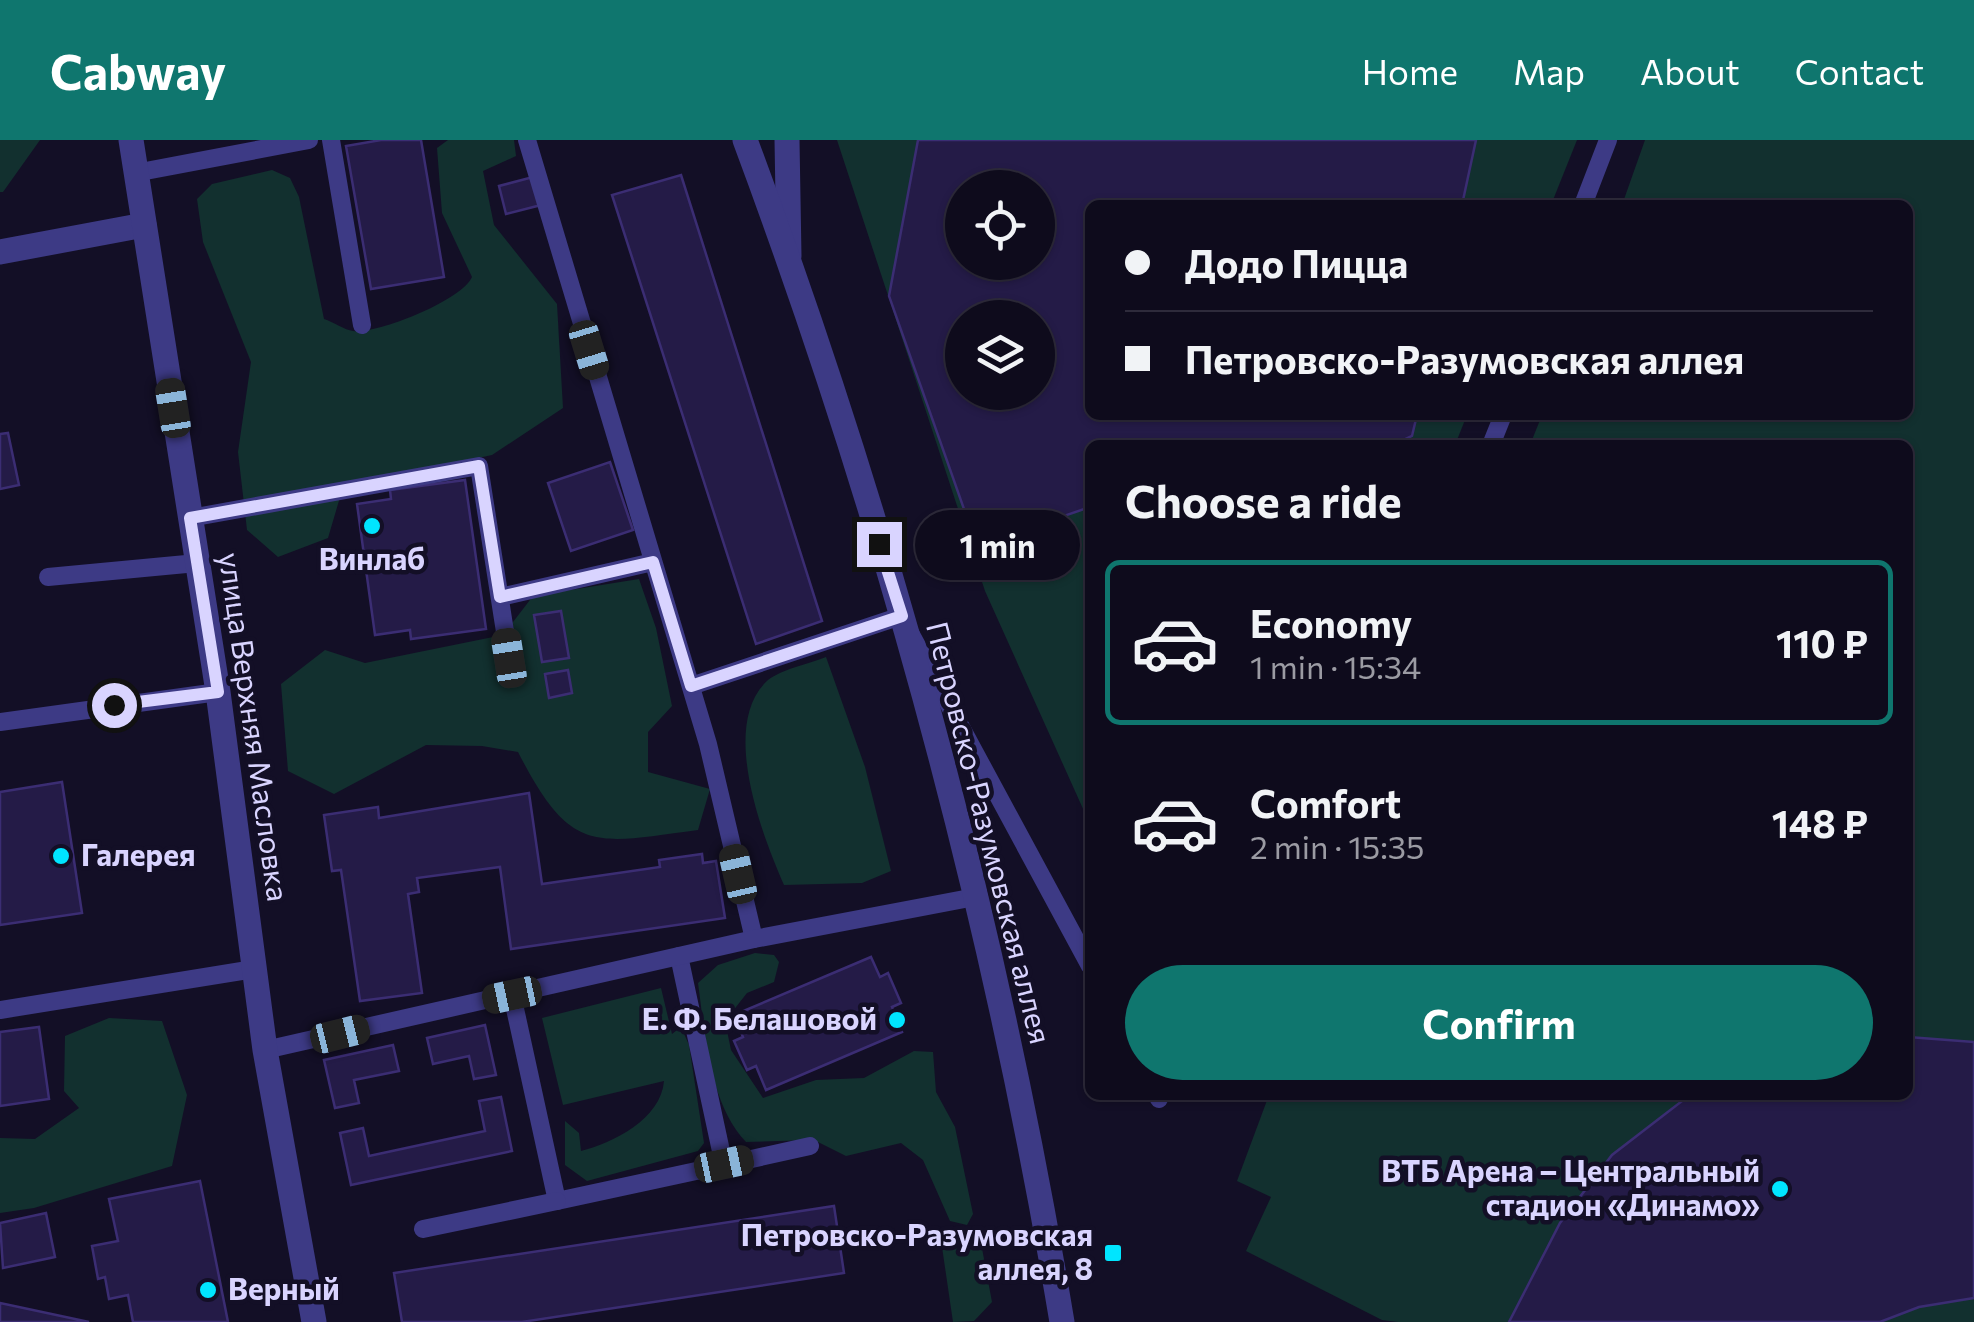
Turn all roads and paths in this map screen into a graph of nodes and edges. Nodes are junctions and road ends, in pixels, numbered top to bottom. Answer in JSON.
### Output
{"nodes":[{"id":1,"x":130,"y":140,"type":"edge"},
{"id":2,"x":310,"y":140,"type":"edge"},
{"id":3,"x":332,"y":140,"type":"edge"},
{"id":4,"x":528,"y":140,"type":"edge"},
{"id":5,"x":746,"y":140,"type":"edge"},
{"id":6,"x":788,"y":140,"type":"edge"},
{"id":7,"x":1608,"y":140,"type":"edge"},
{"id":8,"x":135,"y":173,"type":"junction"},
{"id":9,"x":1585,"y":200,"type":"edge"},
{"id":10,"x":144,"y":226,"type":"junction"},
{"id":11,"x":0,"y":252,"type":"edge"},
{"id":12,"x":788,"y":256,"type":"junction"},
{"id":13,"x":362,"y":325,"type":"dead end"},
{"id":14,"x":190,"y":518,"type":"junction"},
{"id":15,"x":653,"y":562,"type":"junction"},
{"id":16,"x":197,"y":563,"type":"junction"},
{"id":17,"x":48,"y":577,"type":"dead end"},
{"id":18,"x":500,"y":597,"type":"junction"},
{"id":19,"x":902,"y":616,"type":"junction"},
{"id":20,"x":509,"y":658,"type":"dead end"},
{"id":21,"x":691,"y":686,"type":"junction"},
{"id":22,"x":218,"y":692,"type":"junction"},
{"id":23,"x":0,"y":722,"type":"edge"},
{"id":24,"x":975,"y":897,"type":"junction"},
{"id":25,"x":754,"y":940,"type":"junction"},
{"id":26,"x":679,"y":956,"type":"junction"},
{"id":27,"x":1085,"y":957,"type":"edge"},
{"id":28,"x":254,"y":968,"type":"junction"},
{"id":29,"x":512,"y":995,"type":"junction"},
{"id":30,"x":0,"y":1010,"type":"edge"},
{"id":31,"x":266,"y":1050,"type":"junction"},
{"id":32,"x":810,"y":1146,"type":"dead end"},
{"id":33,"x":724,"y":1164,"type":"junction"},
{"id":34,"x":557,"y":1201,"type":"junction"},
{"id":35,"x":423,"y":1229,"type":"dead end"},
{"id":36,"x":314,"y":1322,"type":"edge"},
{"id":37,"x":1062,"y":1322,"type":"edge"}],
"edges":[{"from":1,"to":8,"type":"street","name":"улица Верхняя Масловка"},
{"from":2,"to":8,"type":"lane"},
{"from":3,"to":13,"type":"lane"},
{"from":4,"to":15,"type":"lane"},
{"from":5,"to":12,"type":"street","name":"Петровско-Разумовская аллея"},
{"from":6,"to":12,"type":"street"},
{"from":7,"to":9,"type":"lane"},
{"from":8,"to":10,"type":"street","name":"улица Верхняя Масловка"},
{"from":10,"to":11,"type":"street"},
{"from":10,"to":14,"type":"street","name":"улица Верхняя Масловка"},
{"from":12,"to":19,"type":"street","name":"Петровско-Разумовская аллея"},
{"from":14,"to":16,"type":"street","name":"улица Верхняя Масловка"},
{"from":14,"to":18,"type":"lane"},
{"from":15,"to":18,"type":"lane"},
{"from":15,"to":21,"type":"lane"},
{"from":16,"to":17,"type":"lane"},
{"from":16,"to":22,"type":"street","name":"улица Верхняя Масловка"},
{"from":18,"to":20,"type":"lane"},
{"from":19,"to":21,"type":"lane"},
{"from":19,"to":24,"type":"street","name":"Петровско-Разумовская аллея"},
{"from":19,"to":27,"type":"lane"},
{"from":21,"to":25,"type":"lane"},
{"from":22,"to":23,"type":"lane"},
{"from":22,"to":28,"type":"street","name":"улица Верхняя Масловка"},
{"from":24,"to":25,"type":"lane"},
{"from":24,"to":37,"type":"street","name":"Петровско-Разумовская аллея"},
{"from":25,"to":26,"type":"lane"},
{"from":26,"to":29,"type":"lane"},
{"from":26,"to":33,"type":"lane"},
{"from":28,"to":30,"type":"lane"},
{"from":28,"to":31,"type":"street","name":"улица Верхняя Масловка"},
{"from":29,"to":31,"type":"lane"},
{"from":29,"to":34,"type":"lane"},
{"from":31,"to":36,"type":"street","name":"улица Верхняя Масловка"},
{"from":32,"to":33,"type":"lane"},
{"from":33,"to":34,"type":"lane"},
{"from":34,"to":35,"type":"lane"}]}
